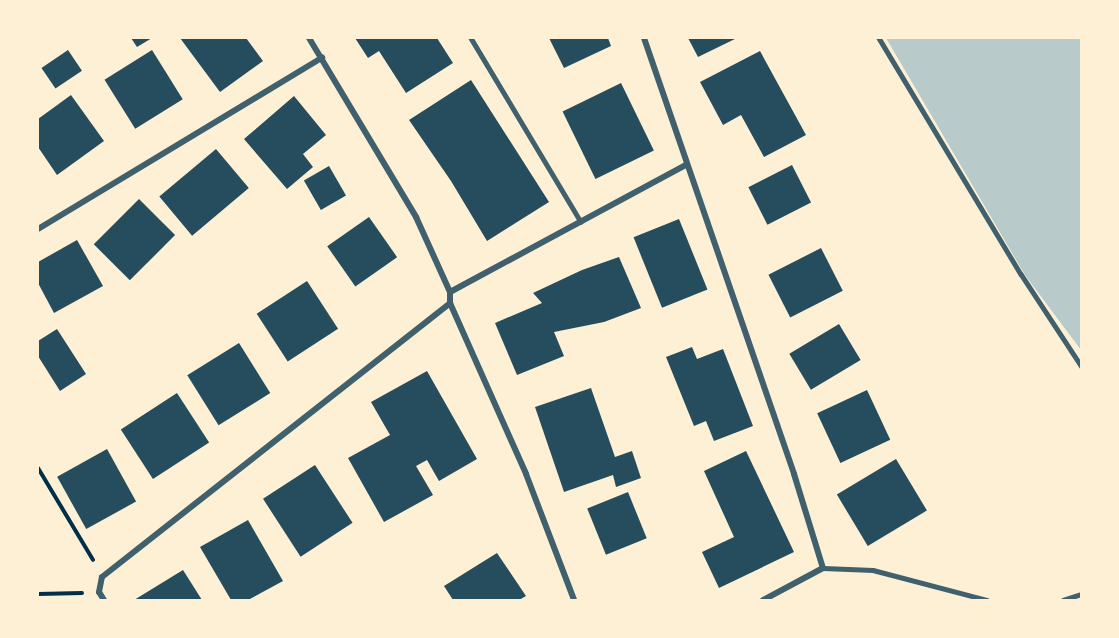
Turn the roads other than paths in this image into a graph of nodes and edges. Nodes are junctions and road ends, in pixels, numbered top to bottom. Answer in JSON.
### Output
{"nodes":[{"id":1,"x":309,"y":38,"type":"edge"},
{"id":2,"x":471,"y":38,"type":"edge"},
{"id":3,"x":644,"y":38,"type":"edge"},
{"id":4,"x":879,"y":38,"type":"edge"},
{"id":5,"x":322,"y":58,"type":"junction"},
{"id":6,"x":686,"y":165,"type":"junction"},
{"id":7,"x":581,"y":222,"type":"junction"},
{"id":8,"x":38,"y":229,"type":"edge"},
{"id":9,"x":450,"y":291,"type":"junction"},
{"id":10,"x":450,"y":303,"type":"junction"},
{"id":11,"x":1082,"y":367,"type":"edge"},
{"id":12,"x":823,"y":568,"type":"junction"},
{"id":13,"x":1082,"y":594,"type":"edge"},
{"id":14,"x":104,"y":600,"type":"edge"},
{"id":15,"x":574,"y":600,"type":"edge"},
{"id":16,"x":763,"y":600,"type":"edge"},
{"id":17,"x":987,"y":600,"type":"edge"},
{"id":18,"x":1063,"y":600,"type":"edge"}],
"edges":[{"from":1,"to":5,"type":"street"},
{"from":2,"to":7,"type":"lane"},
{"from":3,"to":6,"type":"street"},
{"from":4,"to":11,"type":"lane"},
{"from":5,"to":8,"type":"street"},
{"from":5,"to":9,"type":"street"},
{"from":6,"to":7,"type":"street"},
{"from":6,"to":12,"type":"street"},
{"from":7,"to":9,"type":"street"},
{"from":9,"to":10,"type":"street"},
{"from":10,"to":14,"type":"street"},
{"from":10,"to":15,"type":"street"},
{"from":12,"to":16,"type":"street"},
{"from":12,"to":17,"type":"lane"},
{"from":13,"to":18,"type":"lane"}]}
